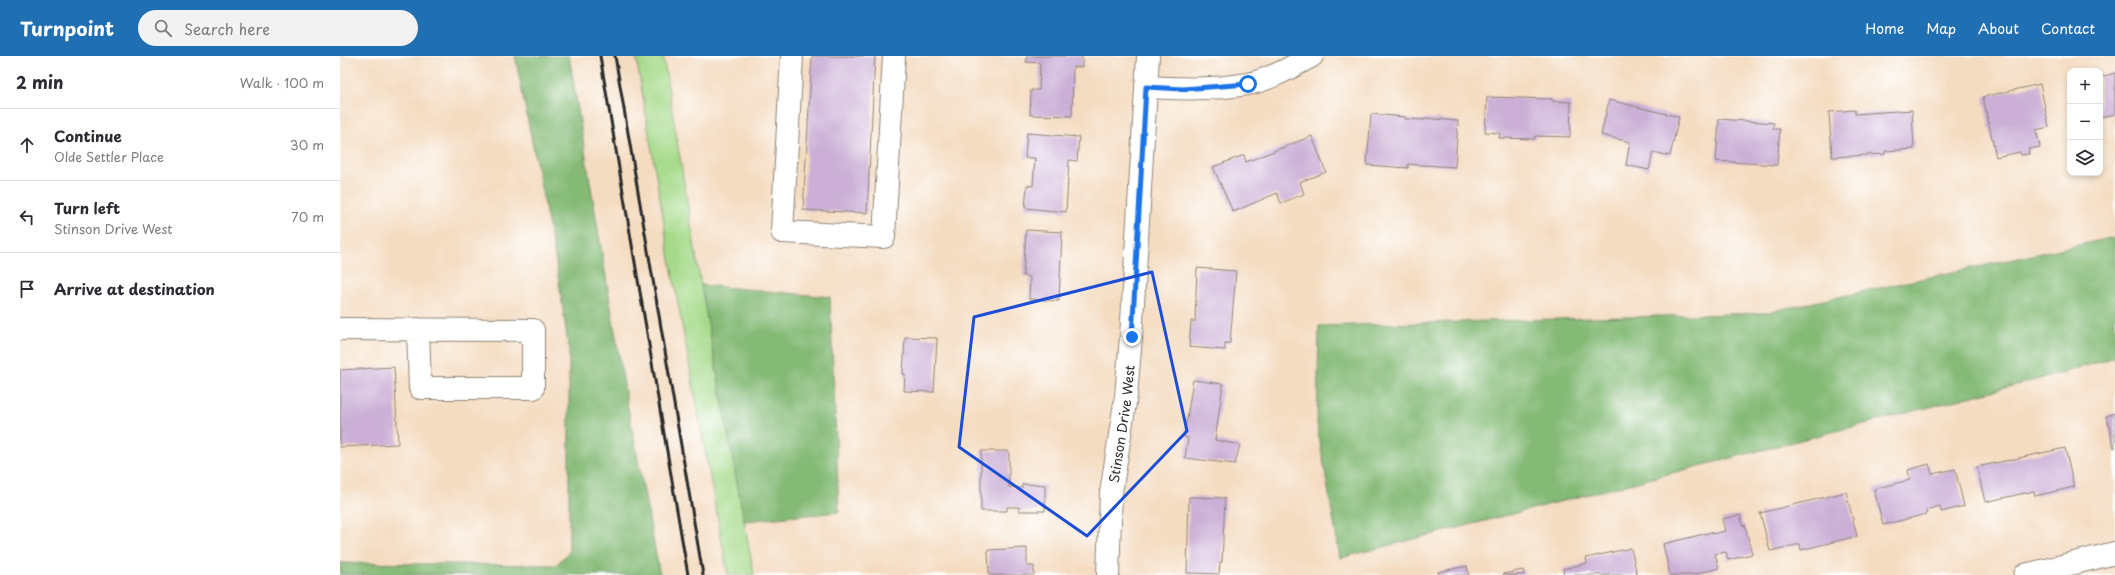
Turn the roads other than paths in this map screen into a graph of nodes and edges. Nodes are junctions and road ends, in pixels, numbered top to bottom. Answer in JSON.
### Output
{"nodes":[{"id":1,"x":792,"y":56,"type":"edge"},
{"id":2,"x":894,"y":56,"type":"edge"},
{"id":3,"x":1148,"y":56,"type":"edge"},
{"id":4,"x":1312,"y":56,"type":"edge"},
{"id":5,"x":1146,"y":87,"type":"junction"},
{"id":6,"x":340,"y":329,"type":"edge"},
{"id":7,"x":418,"y":330,"type":"junction"},
{"id":8,"x":2115,"y":553,"type":"edge"},
{"id":9,"x":1108,"y":575,"type":"edge"},
{"id":10,"x":2025,"y":575,"type":"edge"}],
"edges":[{"from":1,"to":2,"type":"street"},
{"from":3,"to":5,"type":"street","name":"Stinson Drive West"},
{"from":4,"to":5,"type":"street"},
{"from":5,"to":9,"type":"street","name":"Stinson Drive West"},
{"from":6,"to":7,"type":"street"},
{"from":7,"to":7,"type":"street"},
{"from":8,"to":10,"type":"street"}]}
